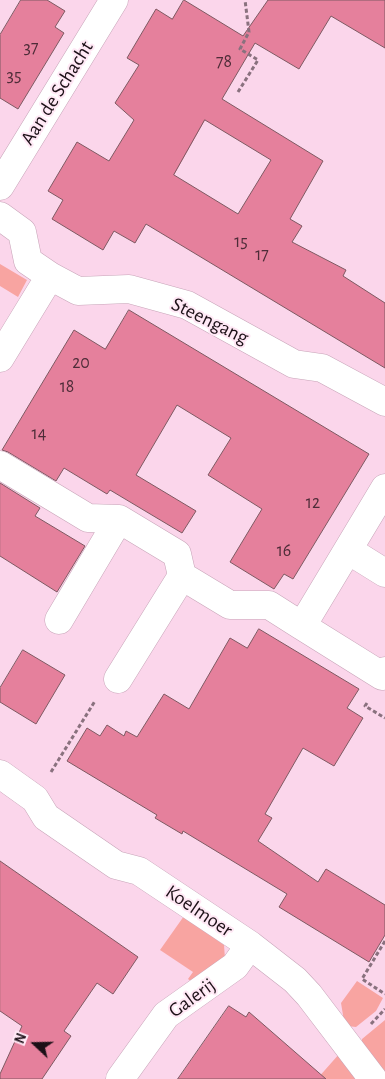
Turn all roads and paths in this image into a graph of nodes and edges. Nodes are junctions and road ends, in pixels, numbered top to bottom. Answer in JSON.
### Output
{"nodes":[{"id":1,"x":114,"y":0,"type":"edge"},
{"id":2,"x":245,"y":0,"type":"edge"},
{"id":3,"x":238,"y":92,"type":"dead end"},
{"id":4,"x":0,"y":186,"type":"edge"},
{"id":5,"x":0,"y":216,"type":"edge"},
{"id":6,"x":50,"y":276,"type":"junction"},
{"id":7,"x":0,"y":358,"type":"edge"},
{"id":8,"x":385,"y":402,"type":"edge"},
{"id":9,"x":0,"y":466,"type":"edge"},
{"id":10,"x":385,"y":488,"type":"edge"},
{"id":11,"x":119,"y":519,"type":"junction"},
{"id":12,"x":348,"y":550,"type":"junction"},
{"id":13,"x":385,"y":573,"type":"edge"},
{"id":14,"x":182,"y":576,"type":"junction"},
{"id":15,"x":59,"y":620,"type":"dead end"},
{"id":16,"x":302,"y":626,"type":"junction"},
{"id":17,"x":385,"y":671,"type":"edge"},
{"id":18,"x":118,"y":679,"type":"joint"},
{"id":19,"x":0,"y":774,"type":"edge"},
{"id":20,"x":35,"y":799,"type":"junction"},
{"id":21,"x":385,"y":941,"type":"edge"},
{"id":22,"x":250,"y":945,"type":"junction"},
{"id":23,"x":385,"y":994,"type":"edge"},
{"id":24,"x":120,"y":1079,"type":"edge"},
{"id":25,"x":373,"y":1079,"type":"edge"}],
"edges":[{"from":1,"to":4,"type":"street","name":"Aan de Schacht"},
{"from":2,"to":3,"type":"path"},
{"from":5,"to":6,"type":"street","name":"Steengang"},
{"from":6,"to":7,"type":"street"},
{"from":6,"to":8,"type":"street","name":"Steengang"},
{"from":9,"to":11,"type":"street"},
{"from":10,"to":12,"type":"street"},
{"from":11,"to":14,"type":"street"},
{"from":11,"to":15,"type":"street"},
{"from":12,"to":13,"type":"street"},
{"from":12,"to":16,"type":"street"},
{"from":14,"to":16,"type":"street"},
{"from":14,"to":18,"type":"street"},
{"from":16,"to":17,"type":"street"},
{"from":18,"to":20,"type":"path"},
{"from":19,"to":20,"type":"street","name":"Koelmoer"},
{"from":20,"to":22,"type":"street","name":"Koelmoer"},
{"from":21,"to":23,"type":"path"},
{"from":22,"to":24,"type":"street","name":"Galerij"},
{"from":22,"to":25,"type":"street","name":"Koelmoer"}]}
